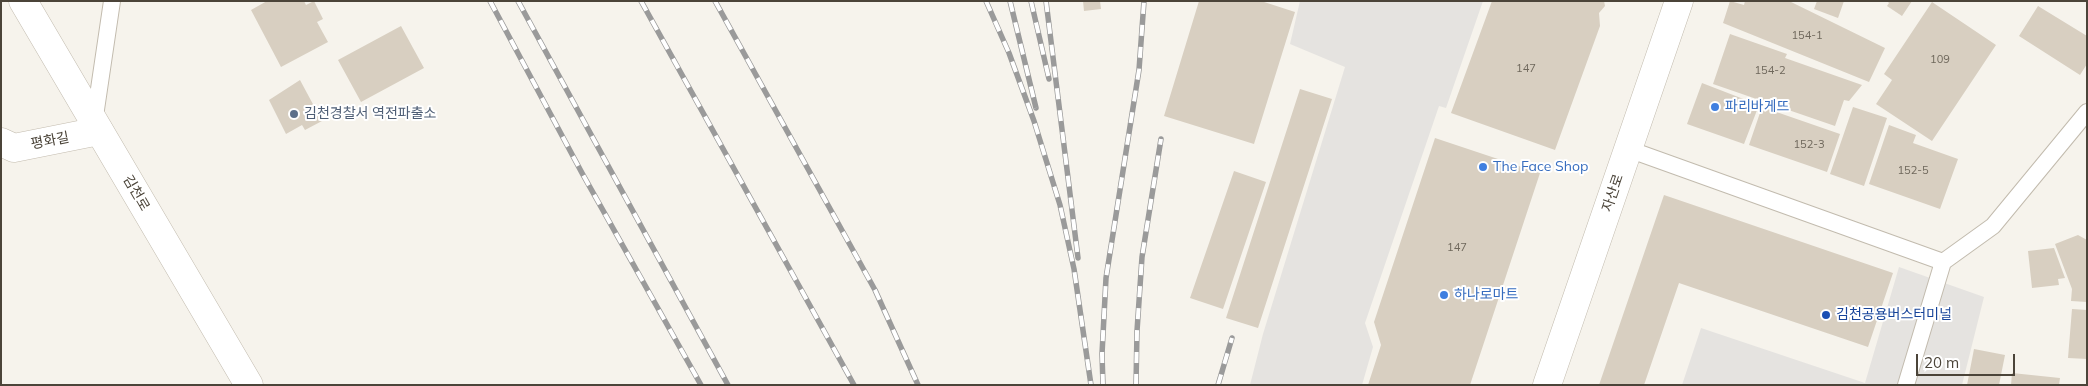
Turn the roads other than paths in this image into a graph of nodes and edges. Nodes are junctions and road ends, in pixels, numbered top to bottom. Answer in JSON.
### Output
{"nodes":[{"id":1,"x":23,"y":1,"type":"edge"},
{"id":2,"x":112,"y":1,"type":"edge"},
{"id":3,"x":1679,"y":1,"type":"edge"},
{"id":4,"x":2087,"y":112,"type":"edge"},
{"id":5,"x":97,"y":127,"type":"junction"},
{"id":6,"x":1,"y":142,"type":"edge"},
{"id":7,"x":1628,"y":149,"type":"junction"},
{"id":8,"x":1943,"y":262,"type":"junction"},
{"id":9,"x":249,"y":385,"type":"edge"},
{"id":10,"x":1547,"y":385,"type":"edge"},
{"id":11,"x":1906,"y":385,"type":"edge"}],
"edges":[{"from":1,"to":5,"type":"street","name":"김천로"},
{"from":2,"to":5,"type":"lane"},
{"from":3,"to":7,"type":"street","name":"자산로"},
{"from":4,"to":8,"type":"lane"},
{"from":5,"to":6,"type":"street","name":"평화길"},
{"from":5,"to":9,"type":"street","name":"김천로"},
{"from":7,"to":8,"type":"lane"},
{"from":7,"to":10,"type":"street","name":"자산로"},
{"from":8,"to":11,"type":"lane"}]}
